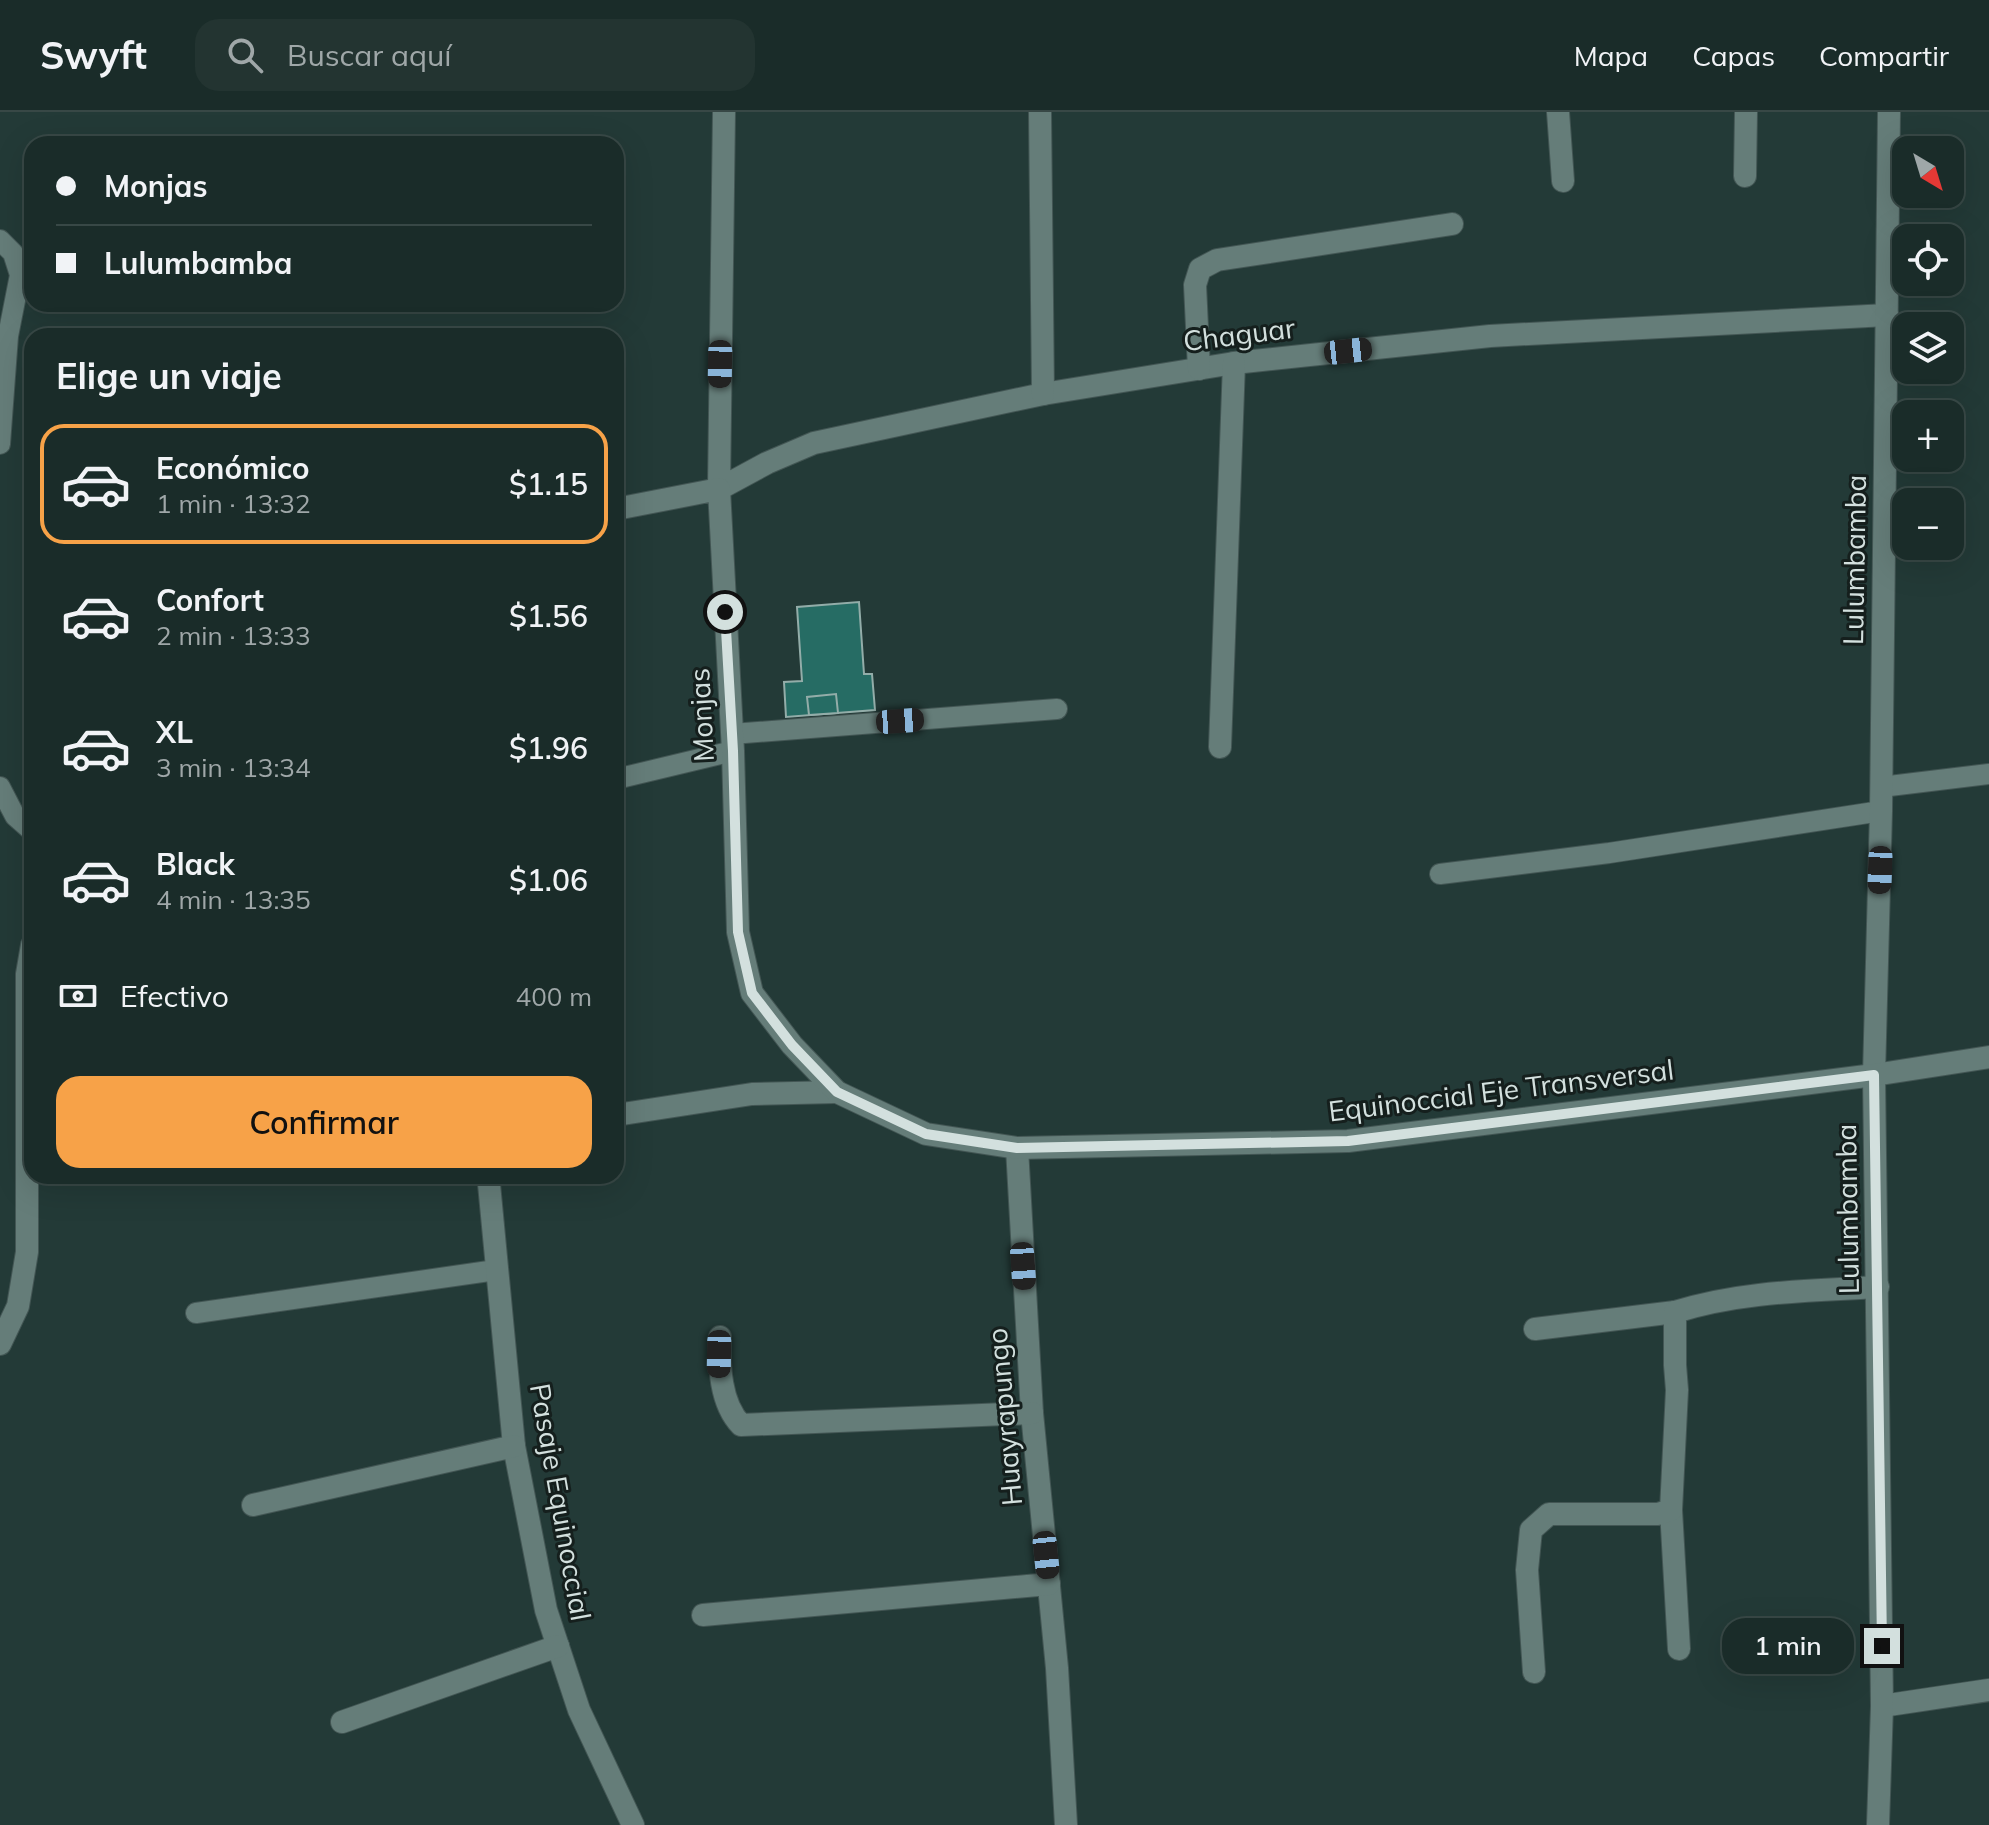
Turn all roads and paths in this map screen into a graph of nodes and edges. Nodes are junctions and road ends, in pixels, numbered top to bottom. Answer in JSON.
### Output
{"nodes":[{"id":1,"x":724,"y":112,"type":"edge"},
{"id":2,"x":1040,"y":112,"type":"edge"},
{"id":3,"x":1558,"y":112,"type":"edge"},
{"id":4,"x":1746,"y":112,"type":"edge"},
{"id":5,"x":1889,"y":112,"type":"edge"},
{"id":6,"x":1745,"y":176,"type":"dead end"},
{"id":7,"x":1563,"y":181,"type":"dead end"},
{"id":8,"x":1452,"y":224,"type":"dead end"},
{"id":9,"x":0,"y":240,"type":"edge"},
{"id":10,"x":1887,"y":315,"type":"junction"},
{"id":11,"x":1234,"y":363,"type":"junction"},
{"id":12,"x":1199,"y":369,"type":"junction"},
{"id":13,"x":1043,"y":394,"type":"junction"},
{"id":14,"x":0,"y":444,"type":"edge"},
{"id":15,"x":719,"y":489,"type":"junction"},
{"id":16,"x":624,"y":507,"type":"edge"},
{"id":17,"x":1057,"y":709,"type":"dead end"},
{"id":18,"x":732,"y":742,"type":"junction"},
{"id":19,"x":1220,"y":747,"type":"dead end"},
{"id":20,"x":1989,"y":774,"type":"edge"},
{"id":21,"x":624,"y":776,"type":"edge"},
{"id":22,"x":0,"y":787,"type":"edge"},
{"id":23,"x":1881,"y":787,"type":"junction"},
{"id":24,"x":1881,"y":811,"type":"junction"},
{"id":25,"x":24,"y":824,"type":"edge"},
{"id":26,"x":1440,"y":874,"type":"dead end"},
{"id":27,"x":1989,"y":1057,"type":"edge"},
{"id":28,"x":1874,"y":1075,"type":"junction"},
{"id":29,"x":837,"y":1092,"type":"junction"},
{"id":30,"x":624,"y":1114,"type":"edge"},
{"id":31,"x":1017,"y":1148,"type":"junction"},
{"id":32,"x":27,"y":1184,"type":"edge"},
{"id":33,"x":489,"y":1184,"type":"edge"},
{"id":34,"x":496,"y":1270,"type":"junction"},
{"id":35,"x":1878,"y":1287,"type":"junction"},
{"id":36,"x":1675,"y":1312,"type":"junction"},
{"id":37,"x":196,"y":1313,"type":"dead end"},
{"id":38,"x":1535,"y":1329,"type":"dead end"},
{"id":39,"x":720,"y":1337,"type":"dead end"},
{"id":40,"x":0,"y":1344,"type":"edge"},
{"id":41,"x":1032,"y":1413,"type":"junction"},
{"id":42,"x":514,"y":1446,"type":"junction"},
{"id":43,"x":253,"y":1505,"type":"dead end"},
{"id":44,"x":1671,"y":1510,"type":"junction"},
{"id":45,"x":1049,"y":1584,"type":"junction"},
{"id":46,"x":703,"y":1615,"type":"dead end"},
{"id":47,"x":558,"y":1646,"type":"junction"},
{"id":48,"x":1679,"y":1649,"type":"dead end"},
{"id":49,"x":1534,"y":1672,"type":"dead end"},
{"id":50,"x":1989,"y":1690,"type":"edge"},
{"id":51,"x":1882,"y":1706,"type":"junction"},
{"id":52,"x":342,"y":1722,"type":"dead end"},
{"id":53,"x":633,"y":1825,"type":"edge"},
{"id":54,"x":1066,"y":1825,"type":"edge"},
{"id":55,"x":1878,"y":1825,"type":"edge"}],
"edges":[{"from":1,"to":15,"type":"street","name":"Monjas"},
{"from":2,"to":13,"type":"street"},
{"from":3,"to":7,"type":"street"},
{"from":4,"to":6,"type":"street"},
{"from":5,"to":10,"type":"street","name":"Lulumbamba"},
{"from":8,"to":12,"type":"street"},
{"from":9,"to":14,"type":"lane"},
{"from":10,"to":11,"type":"street","name":"Chaguar"},
{"from":10,"to":23,"type":"street","name":"Lulumbamba"},
{"from":11,"to":12,"type":"street","name":"Chaguar"},
{"from":11,"to":19,"type":"street"},
{"from":12,"to":13,"type":"street","name":"Chaguar"},
{"from":13,"to":15,"type":"street","name":"Chaguar"},
{"from":15,"to":16,"type":"street","name":"Chaguar"},
{"from":15,"to":18,"type":"street","name":"Monjas"},
{"from":17,"to":18,"type":"lane"},
{"from":18,"to":21,"type":"lane"},
{"from":18,"to":29,"type":"street","name":"Monjas"},
{"from":20,"to":23,"type":"lane"},
{"from":22,"to":25,"type":"lane"},
{"from":23,"to":24,"type":"street","name":"Lulumbamba"},
{"from":24,"to":26,"type":"lane"},
{"from":24,"to":28,"type":"street","name":"Lulumbamba"},
{"from":27,"to":28,"type":"street","name":"Equinoccial Eje Transversal"},
{"from":28,"to":31,"type":"street","name":"Equinoccial Eje Transversal"},
{"from":28,"to":35,"type":"street","name":"Lulumbamba"},
{"from":29,"to":30,"type":"street"},
{"from":29,"to":31,"type":"street","name":"Monjas"},
{"from":31,"to":41,"type":"street","name":"Huayrapungo"},
{"from":32,"to":40,"type":"street"},
{"from":33,"to":34,"type":"street","name":"Pasaje Equinoccial"},
{"from":34,"to":37,"type":"lane"},
{"from":34,"to":42,"type":"street","name":"Pasaje Equinoccial"},
{"from":35,"to":36,"type":"street"},
{"from":35,"to":51,"type":"street","name":"Lulumbamba"},
{"from":36,"to":38,"type":"street"},
{"from":36,"to":44,"type":"street"},
{"from":39,"to":41,"type":"street"},
{"from":41,"to":45,"type":"street","name":"Huayrapungo"},
{"from":42,"to":43,"type":"street"},
{"from":42,"to":47,"type":"street","name":"Pasaje Equinoccial"},
{"from":44,"to":48,"type":"street"},
{"from":44,"to":49,"type":"street"},
{"from":45,"to":46,"type":"street"},
{"from":45,"to":54,"type":"street","name":"Huayrapungo"},
{"from":47,"to":52,"type":"street"},
{"from":47,"to":53,"type":"street","name":"Pasaje Equinoccial"},
{"from":50,"to":51,"type":"street"},
{"from":51,"to":55,"type":"street","name":"Lulumbamba"}]}
